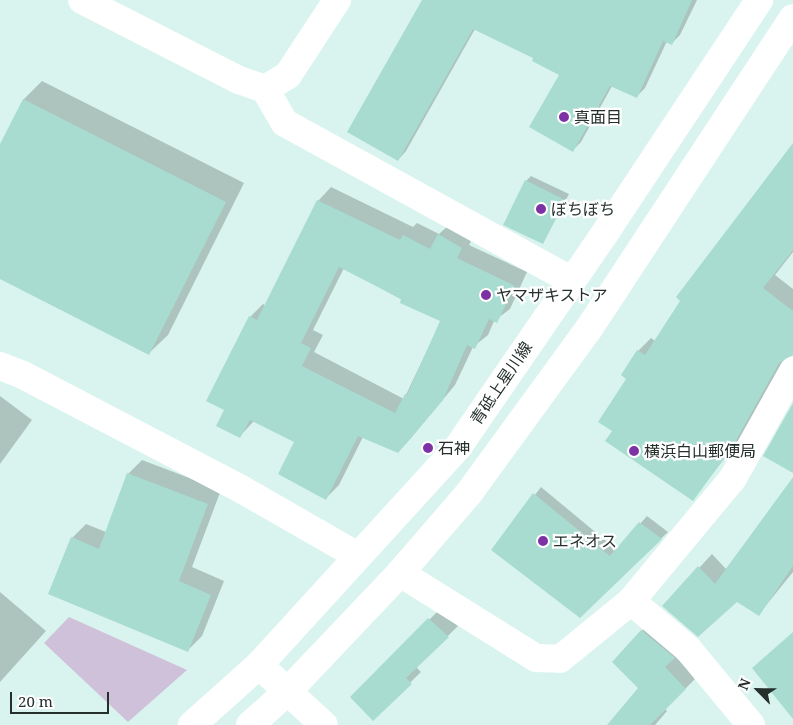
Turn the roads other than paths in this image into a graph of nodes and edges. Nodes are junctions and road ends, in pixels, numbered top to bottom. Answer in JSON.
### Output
{"nodes":[{"id":1,"x":82,"y":0,"type":"edge"},
{"id":2,"x":337,"y":0,"type":"edge"},
{"id":3,"x":759,"y":0,"type":"edge"},
{"id":4,"x":793,"y":18,"type":"edge"},
{"id":5,"x":265,"y":89,"type":"junction"},
{"id":6,"x":571,"y":280,"type":"junction"},
{"id":7,"x":0,"y":366,"type":"edge"},
{"id":8,"x":793,"y":371,"type":"edge"},
{"id":9,"x":358,"y":556,"type":"junction"},
{"id":10,"x":400,"y":573,"type":"junction"},
{"id":11,"x":631,"y":601,"type":"junction"},
{"id":12,"x":259,"y":666,"type":"junction"},
{"id":13,"x":288,"y":690,"type":"junction"},
{"id":14,"x":192,"y":725,"type":"edge"},
{"id":15,"x":250,"y":725,"type":"edge"},
{"id":16,"x":324,"y":725,"type":"edge"},
{"id":17,"x":751,"y":725,"type":"edge"}],
"edges":[{"from":1,"to":5,"type":"street"},
{"from":2,"to":5,"type":"street"},
{"from":3,"to":6,"type":"street","name":"青砥上星川線"},
{"from":4,"to":10,"type":"street"},
{"from":5,"to":6,"type":"street"},
{"from":6,"to":9,"type":"street","name":"青砥上星川線"},
{"from":7,"to":9,"type":"street"},
{"from":8,"to":11,"type":"street"},
{"from":9,"to":12,"type":"street","name":"青砥上星川線"},
{"from":10,"to":11,"type":"street"},
{"from":10,"to":13,"type":"street"},
{"from":11,"to":17,"type":"street"},
{"from":12,"to":13,"type":"street"},
{"from":12,"to":14,"type":"street","name":"青砥上星川線"},
{"from":13,"to":15,"type":"street"},
{"from":13,"to":16,"type":"street"}]}
